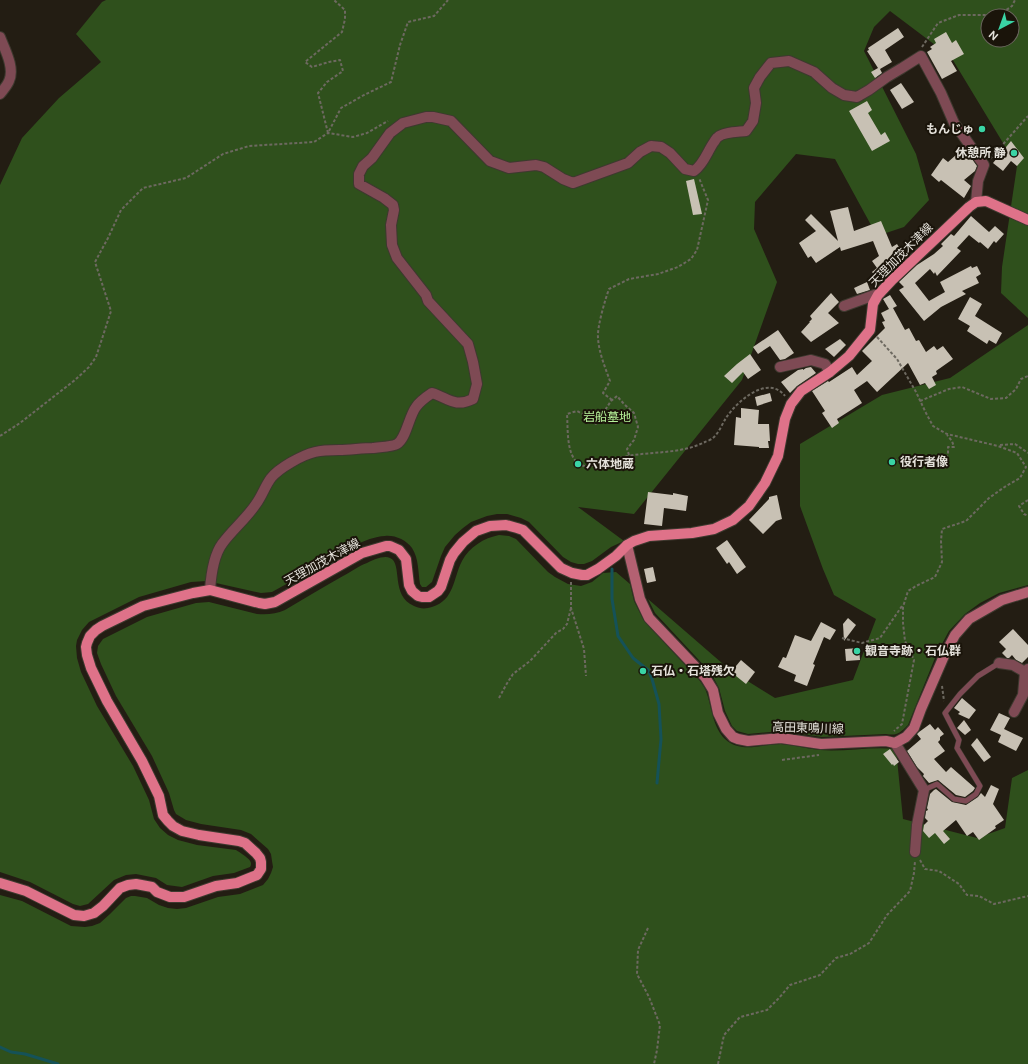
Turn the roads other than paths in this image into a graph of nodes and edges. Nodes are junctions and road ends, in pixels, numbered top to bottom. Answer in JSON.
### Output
{"nodes":[{"id":1,"x":0,"y":38,"type":"edge"},
{"id":2,"x":0,"y":94,"type":"edge"},
{"id":3,"x":976,"y":202,"type":"junction"},
{"id":4,"x":1028,"y":220,"type":"edge"},
{"id":5,"x":880,"y":293,"type":"junction"},
{"id":6,"x":844,"y":306,"type":"dead end"},
{"id":7,"x":780,"y":367,"type":"dead end"},
{"id":8,"x":830,"y":372,"type":"junction"},
{"id":9,"x":627,"y":545,"type":"junction"},
{"id":10,"x":210,"y":590,"type":"junction"},
{"id":11,"x":1028,"y":592,"type":"edge"},
{"id":12,"x":1000,"y":663,"type":"joint"},
{"id":13,"x":1027,"y":670,"type":"edge"},
{"id":14,"x":1014,"y":712,"type":"dead end"},
{"id":15,"x":890,"y":742,"type":"junction"},
{"id":16,"x":924,"y":790,"type":"junction"},
{"id":17,"x":915,"y":852,"type":"road end"},
{"id":18,"x":0,"y":883,"type":"edge"}],
"edges":[{"from":1,"to":2,"type":"street"},
{"from":3,"to":4,"type":"main road"},
{"from":3,"to":5,"type":"main road","name":"天理加茂木津線"},
{"from":3,"to":10,"type":"street"},
{"from":5,"to":6,"type":"street"},
{"from":5,"to":8,"type":"main road","name":"天理加茂木津線"},
{"from":7,"to":8,"type":"street"},
{"from":8,"to":9,"type":"main road"},
{"from":9,"to":10,"type":"main road","name":"天理加茂木津線"},
{"from":9,"to":15,"type":"main road","name":"高田東鳴川線"},
{"from":10,"to":18,"type":"main road","name":"天理加茂木津線"},
{"from":11,"to":15,"type":"main road"},
{"from":12,"to":13,"type":"street"},
{"from":12,"to":16,"type":"lane"},
{"from":13,"to":14,"type":"street"},
{"from":15,"to":16,"type":"street"},
{"from":16,"to":17,"type":"street"}]}
